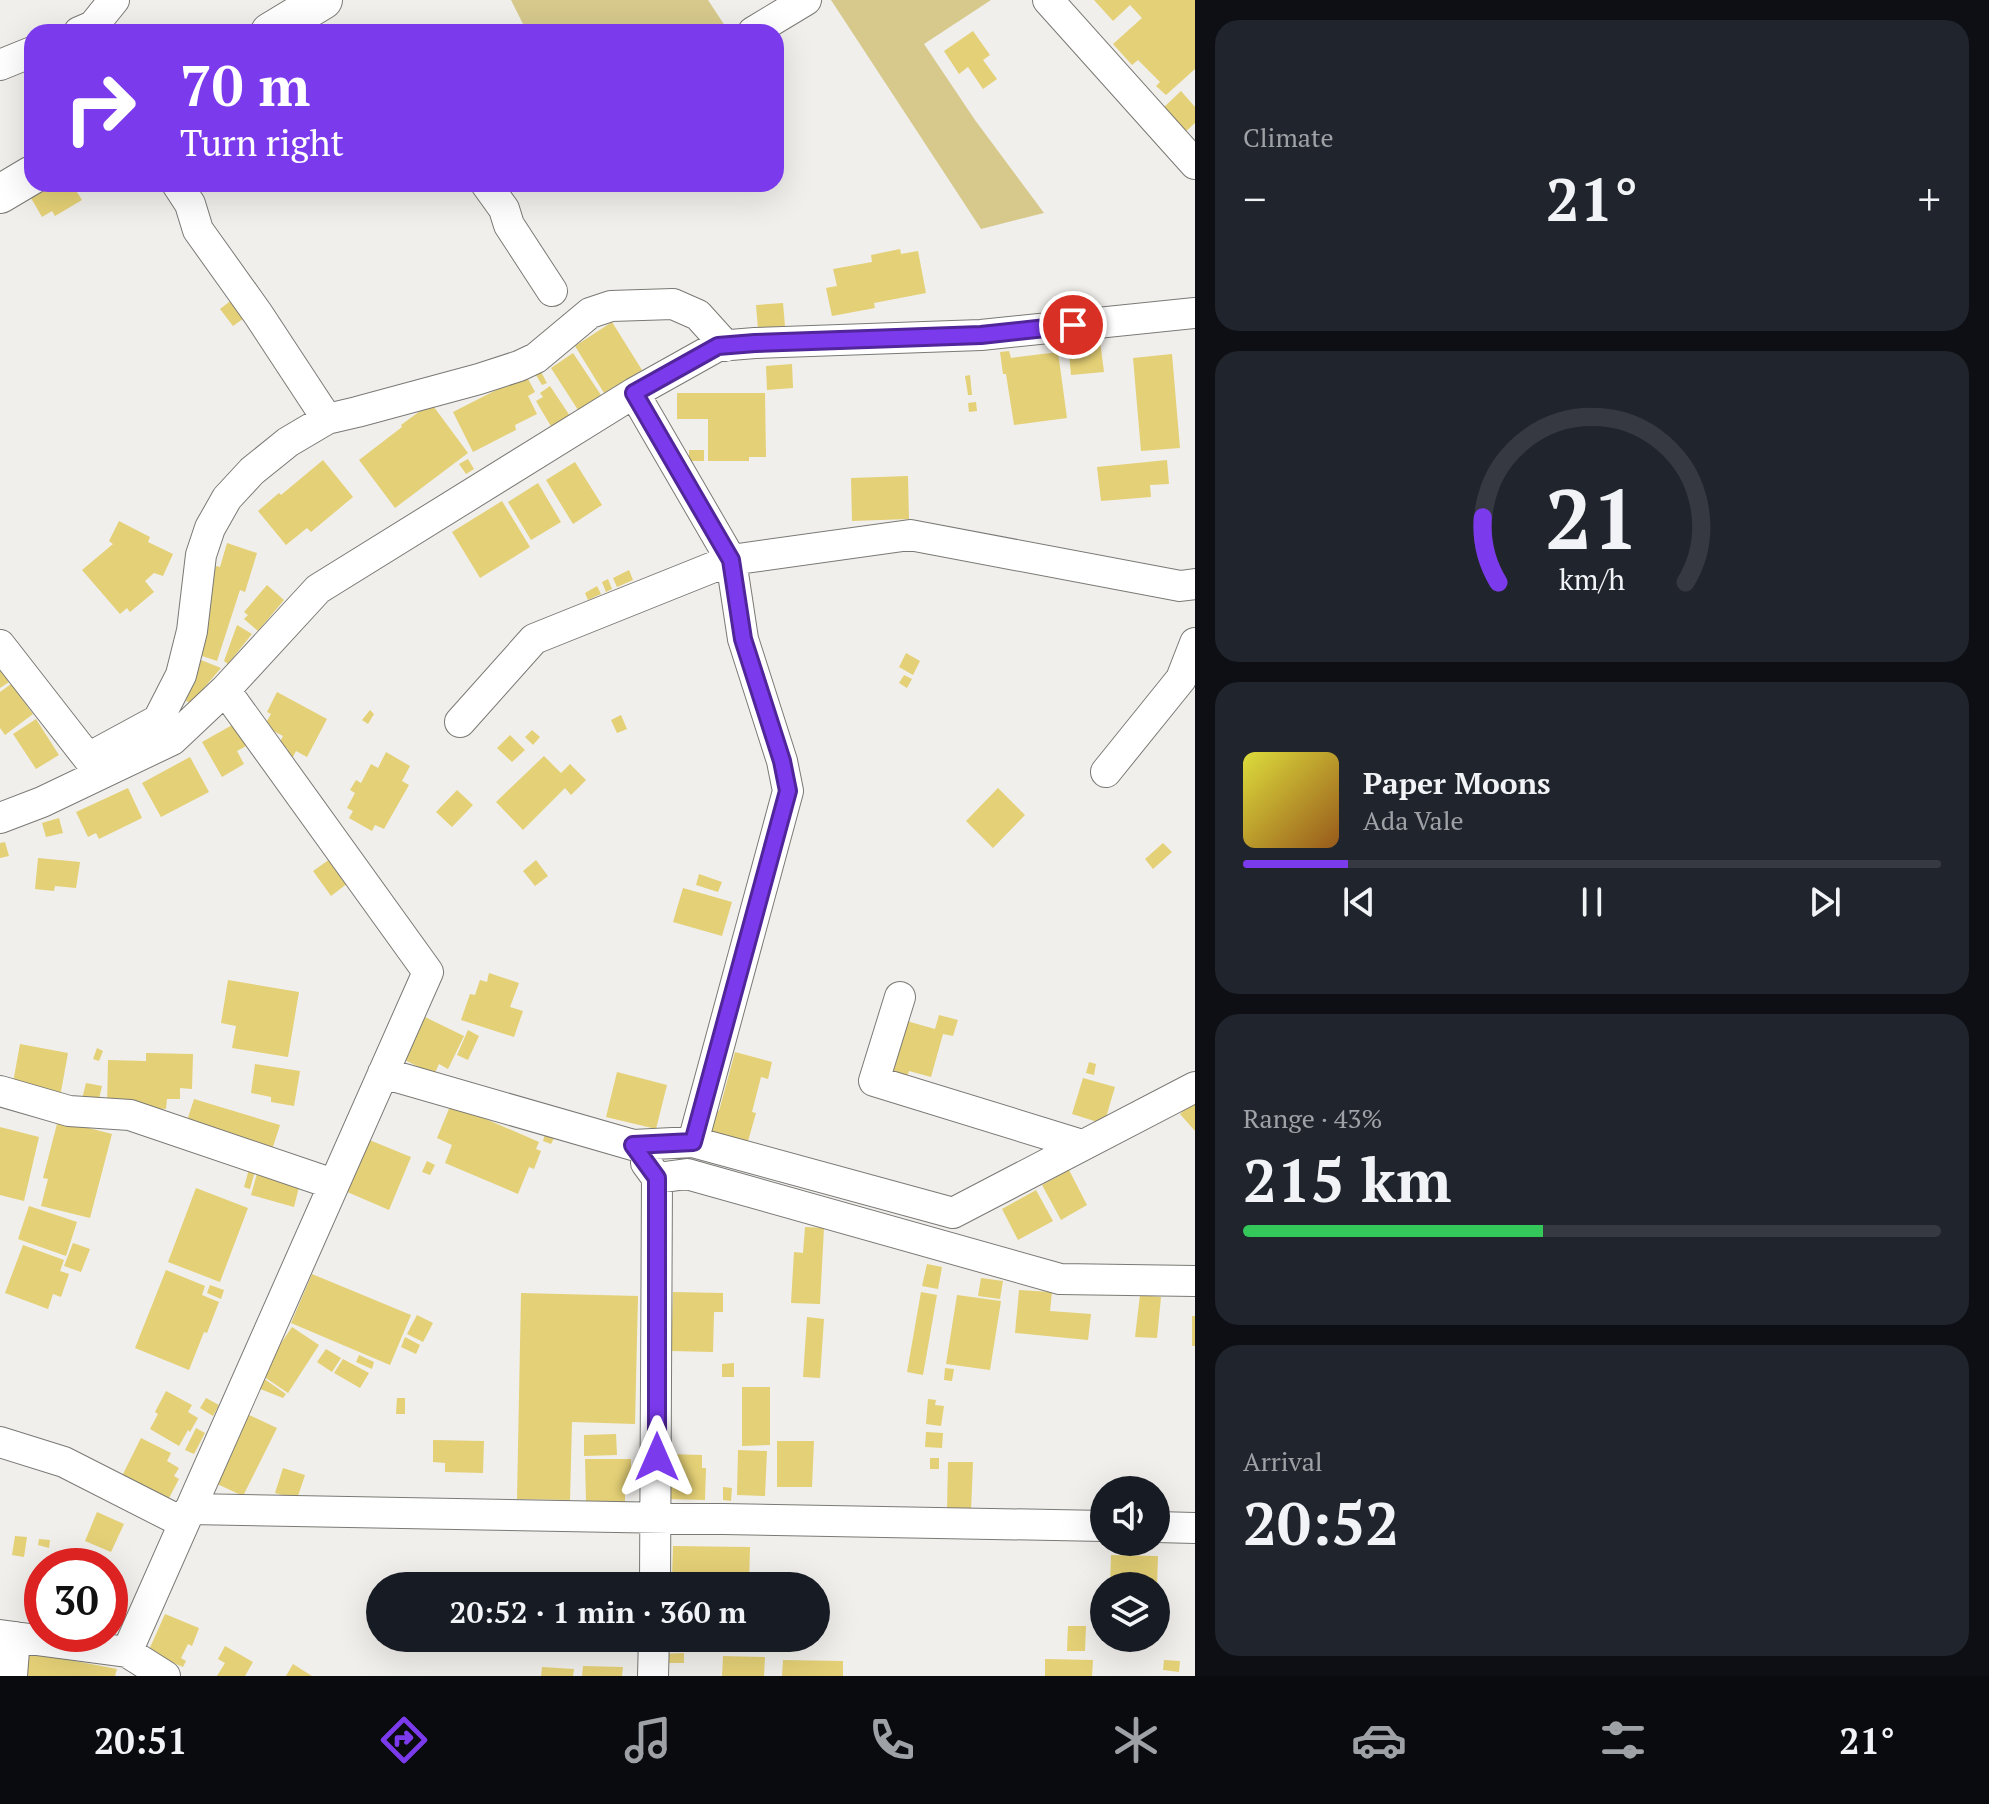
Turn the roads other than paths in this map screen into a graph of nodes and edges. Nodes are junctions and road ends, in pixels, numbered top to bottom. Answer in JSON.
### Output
{"nodes":[{"id":1,"x":114,"y":0,"type":"edge"},
{"id":2,"x":323,"y":0,"type":"edge"},
{"id":3,"x":806,"y":0,"type":"edge"},
{"id":4,"x":1048,"y":0,"type":"edge"},
{"id":5,"x":95,"y":24,"type":"edge"},
{"id":6,"x":283,"y":24,"type":"edge"},
{"id":7,"x":766,"y":24,"type":"edge"},
{"id":8,"x":24,"y":55,"type":"edge"},
{"id":9,"x":0,"y":65,"type":"edge"},
{"id":10,"x":1195,"y":164,"type":"edge"},
{"id":11,"x":24,"y":180,"type":"edge"},
{"id":12,"x":182,"y":192,"type":"edge"},
{"id":13,"x":492,"y":192,"type":"edge"},
{"id":14,"x":0,"y":194,"type":"edge"},
{"id":15,"x":552,"y":291,"type":"dead end"},
{"id":16,"x":1195,"y":313,"type":"edge"},
{"id":17,"x":726,"y":346,"type":"junction"},
{"id":18,"x":634,"y":393,"type":"junction"},
{"id":19,"x":327,"y":419,"type":"junction"},
{"id":20,"x":731,"y":560,"type":"junction"},
{"id":21,"x":1195,"y":584,"type":"edge"},
{"id":22,"x":1195,"y":643,"type":"edge"},
{"id":23,"x":0,"y":645,"type":"edge"},
{"id":24,"x":225,"y":690,"type":"junction"},
{"id":25,"x":460,"y":722,"type":"dead end"},
{"id":26,"x":165,"y":730,"type":"junction"},
{"id":27,"x":1106,"y":772,"type":"dead end"},
{"id":28,"x":0,"y":818,"type":"edge"},
{"id":29,"x":900,"y":997,"type":"dead end"},
{"id":30,"x":383,"y":1073,"type":"junction"},
{"id":31,"x":1195,"y":1087,"type":"edge"},
{"id":32,"x":0,"y":1091,"type":"edge"},
{"id":33,"x":693,"y":1142,"type":"junction"},
{"id":34,"x":633,"y":1145,"type":"junction"},
{"id":35,"x":1082,"y":1145,"type":"junction"},
{"id":36,"x":657,"y":1178,"type":"junction"},
{"id":37,"x":333,"y":1184,"type":"junction"},
{"id":38,"x":1195,"y":1281,"type":"edge"},
{"id":39,"x":0,"y":1442,"type":"edge"},
{"id":40,"x":187,"y":1516,"type":"junction"},
{"id":41,"x":657,"y":1519,"type":"junction"},
{"id":42,"x":1090,"y":1526,"type":"edge"},
{"id":43,"x":1170,"y":1527,"type":"edge"},
{"id":44,"x":1195,"y":1528,"type":"edge"},
{"id":45,"x":655,"y":1572,"type":"edge"},
{"id":46,"x":7,"y":1636,"type":"edge"},
{"id":47,"x":128,"y":1650,"type":"edge"},
{"id":48,"x":127,"y":1652,"type":"edge"},
{"id":49,"x":654,"y":1652,"type":"edge"},
{"id":50,"x":12,"y":1676,"type":"edge"},
{"id":51,"x":165,"y":1676,"type":"edge"},
{"id":52,"x":653,"y":1676,"type":"edge"}],
"edges":[{"from":1,"to":5,"type":"street"},
{"from":2,"to":6,"type":"street"},
{"from":3,"to":7,"type":"street"},
{"from":4,"to":10,"type":"street"},
{"from":8,"to":9,"type":"street"},
{"from":11,"to":14,"type":"street"},
{"from":12,"to":19,"type":"street"},
{"from":13,"to":15,"type":"street"},
{"from":16,"to":17,"type":"street"},
{"from":17,"to":18,"type":"street"},
{"from":17,"to":19,"type":"street"},
{"from":18,"to":20,"type":"street"},
{"from":18,"to":24,"type":"street"},
{"from":19,"to":26,"type":"street"},
{"from":20,"to":21,"type":"street"},
{"from":20,"to":25,"type":"street"},
{"from":20,"to":33,"type":"street"},
{"from":22,"to":27,"type":"street"},
{"from":23,"to":26,"type":"street"},
{"from":24,"to":26,"type":"street"},
{"from":24,"to":30,"type":"street"},
{"from":26,"to":28,"type":"street"},
{"from":29,"to":35,"type":"street"},
{"from":30,"to":34,"type":"street"},
{"from":30,"to":37,"type":"street"},
{"from":31,"to":35,"type":"street"},
{"from":32,"to":37,"type":"street"},
{"from":33,"to":34,"type":"street"},
{"from":33,"to":35,"type":"street"},
{"from":34,"to":36,"type":"street"},
{"from":36,"to":38,"type":"street"},
{"from":36,"to":41,"type":"street"},
{"from":37,"to":40,"type":"street"},
{"from":39,"to":40,"type":"street"},
{"from":40,"to":41,"type":"street"},
{"from":40,"to":47,"type":"street"},
{"from":41,"to":42,"type":"street"},
{"from":41,"to":45,"type":"street"},
{"from":43,"to":44,"type":"street"},
{"from":46,"to":50,"type":"street"},
{"from":48,"to":51,"type":"street"},
{"from":49,"to":52,"type":"street"}]}
